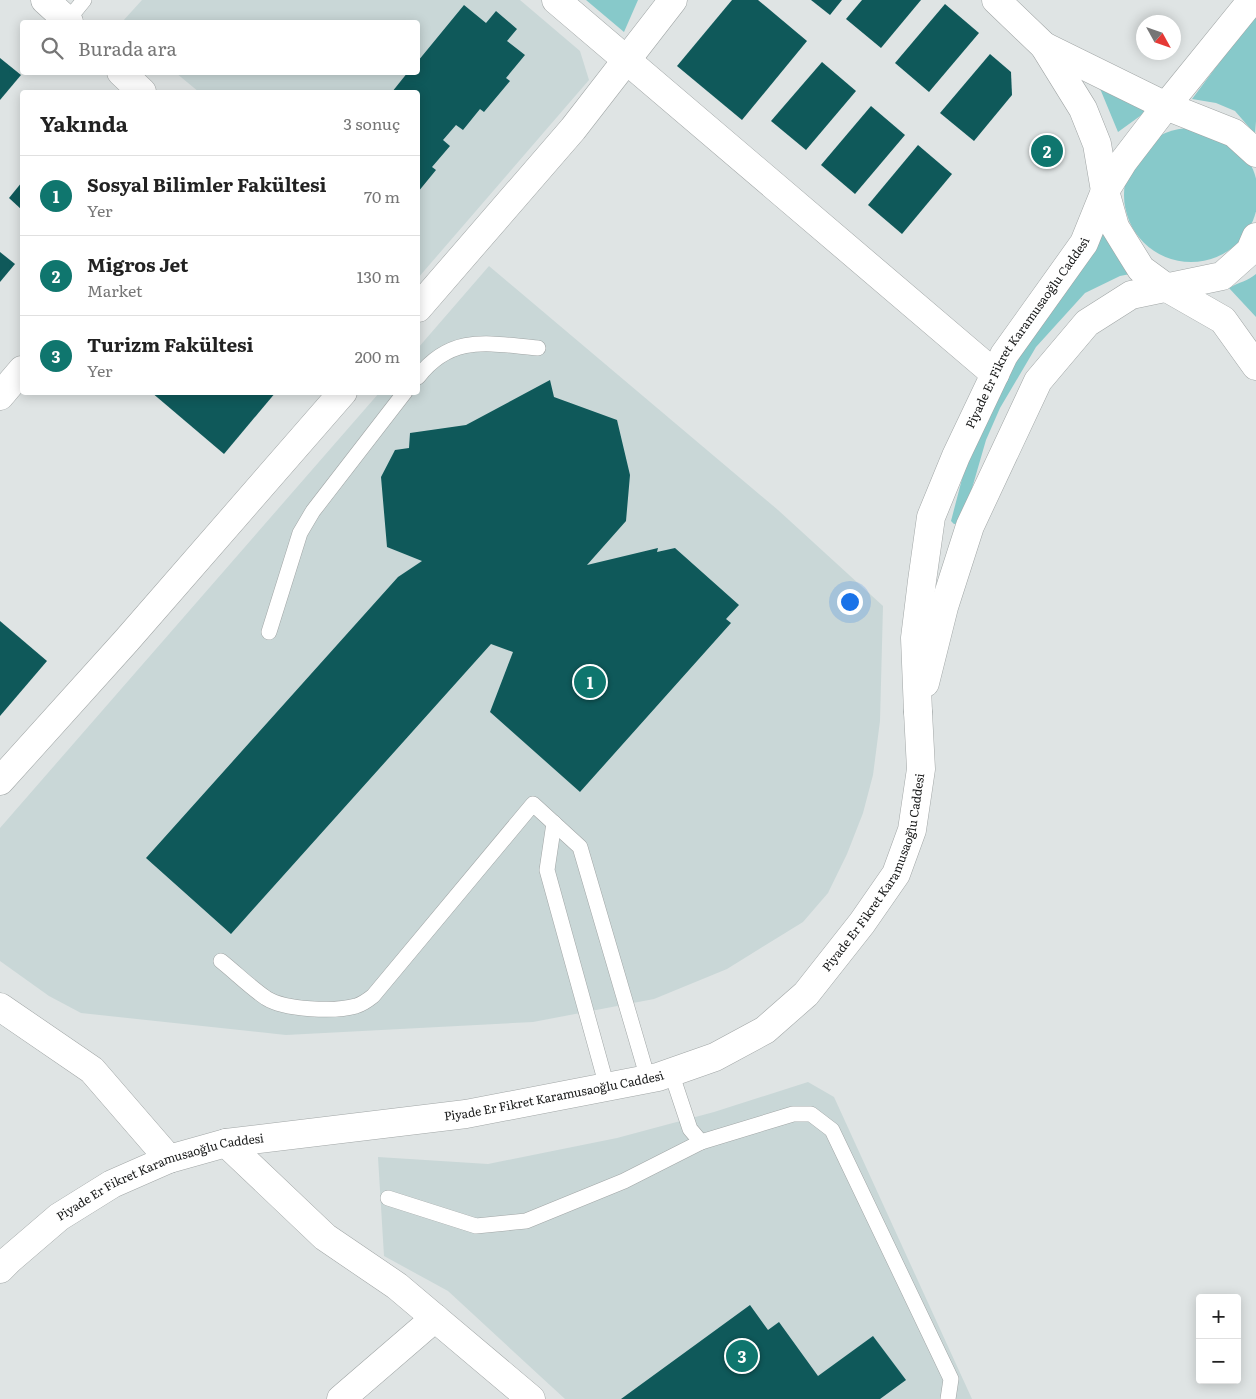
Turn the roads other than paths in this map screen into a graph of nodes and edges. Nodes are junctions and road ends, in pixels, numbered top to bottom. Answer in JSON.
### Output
{"nodes":[{"id":1,"x":45,"y":0,"type":"edge"},
{"id":2,"x":84,"y":0,"type":"edge"},
{"id":3,"x":556,"y":0,"type":"edge"},
{"id":4,"x":673,"y":0,"type":"edge"},
{"id":5,"x":996,"y":0,"type":"edge"},
{"id":6,"x":1252,"y":0,"type":"edge"},
{"id":7,"x":66,"y":20,"type":"edge"},
{"id":8,"x":69,"y":20,"type":"edge"},
{"id":9,"x":1044,"y":46,"type":"junction"},
{"id":10,"x":625,"y":60,"type":"junction"},
{"id":11,"x":124,"y":75,"type":"edge"},
{"id":12,"x":140,"y":90,"type":"edge"},
{"id":13,"x":1166,"y":106,"type":"junction"},
{"id":14,"x":1256,"y":152,"type":"edge"},
{"id":15,"x":1105,"y":191,"type":"junction"},
{"id":16,"x":1256,"y":237,"type":"edge"},
{"id":17,"x":1167,"y":288,"type":"junction"},
{"id":18,"x":420,"y":306,"type":"edge"},
{"id":19,"x":538,"y":348,"type":"dead end"},
{"id":20,"x":1256,"y":366,"type":"edge"},
{"id":21,"x":20,"y":372,"type":"edge"},
{"id":22,"x":995,"y":374,"type":"junction"},
{"id":23,"x":420,"y":375,"type":"edge"},
{"id":24,"x":340,"y":395,"type":"edge"},
{"id":25,"x":403,"y":395,"type":"edge"},
{"id":26,"x":0,"y":396,"type":"edge"},
{"id":27,"x":269,"y":632,"type":"dead end"},
{"id":28,"x":918,"y":712,"type":"junction"},
{"id":29,"x":0,"y":781,"type":"edge"},
{"id":30,"x":554,"y":823,"type":"junction"},
{"id":31,"x":221,"y":961,"type":"dead end"},
{"id":32,"x":0,"y":1007,"type":"edge"},
{"id":33,"x":659,"y":1076,"type":"junction"},
{"id":34,"x":606,"y":1087,"type":"junction"},
{"id":35,"x":701,"y":1142,"type":"junction"},
{"id":36,"x":226,"y":1143,"type":"junction"},
{"id":37,"x":169,"y":1158,"type":"junction"},
{"id":38,"x":388,"y":1198,"type":"dead end"},
{"id":39,"x":0,"y":1269,"type":"edge"},
{"id":40,"x":435,"y":1318,"type":"junction"},
{"id":41,"x":341,"y":1399,"type":"edge"},
{"id":42,"x":530,"y":1399,"type":"edge"},
{"id":43,"x":948,"y":1399,"type":"edge"}],
"edges":[{"from":1,"to":7,"type":"street"},
{"from":2,"to":8,"type":"lane"},
{"from":3,"to":10,"type":"street"},
{"from":4,"to":10,"type":"street"},
{"from":5,"to":9,"type":"street"},
{"from":6,"to":13,"type":"street","name":"Piyade Er Fikret Karamusaoğlu Caddesi"},
{"from":9,"to":13,"type":"street"},
{"from":9,"to":15,"type":"street"},
{"from":10,"to":18,"type":"street"},
{"from":10,"to":22,"type":"street"},
{"from":11,"to":12,"type":"street"},
{"from":13,"to":14,"type":"street"},
{"from":13,"to":15,"type":"street","name":"Piyade Er Fikret Karamusaoğlu Caddesi"},
{"from":15,"to":17,"type":"street"},
{"from":15,"to":22,"type":"street","name":"Piyade Er Fikret Karamusaoğlu Caddesi"},
{"from":16,"to":17,"type":"street","name":"Piyade Er Fikret Karamusaoğlu Caddesi"},
{"from":17,"to":20,"type":"street"},
{"from":17,"to":28,"type":"street","name":"Piyade Er Fikret Karamusaoğlu Caddesi"},
{"from":19,"to":23,"type":"lane"},
{"from":21,"to":26,"type":"street"},
{"from":22,"to":28,"type":"street","name":"Piyade Er Fikret Karamusaoğlu Caddesi"},
{"from":24,"to":29,"type":"street"},
{"from":25,"to":27,"type":"lane"},
{"from":28,"to":33,"type":"street","name":"Piyade Er Fikret Karamusaoğlu Caddesi"},
{"from":30,"to":31,"type":"lane"},
{"from":30,"to":33,"type":"lane"},
{"from":30,"to":34,"type":"lane"},
{"from":32,"to":37,"type":"street"},
{"from":33,"to":34,"type":"street","name":"Piyade Er Fikret Karamusaoğlu Caddesi"},
{"from":33,"to":35,"type":"lane"},
{"from":34,"to":36,"type":"street","name":"Piyade Er Fikret Karamusaoğlu Caddesi"},
{"from":35,"to":38,"type":"lane"},
{"from":35,"to":43,"type":"lane"},
{"from":36,"to":37,"type":"street","name":"Piyade Er Fikret Karamusaoğlu Caddesi"},
{"from":36,"to":40,"type":"street"},
{"from":37,"to":39,"type":"street","name":"Piyade Er Fikret Karamusaoğlu Caddesi"},
{"from":40,"to":41,"type":"street"},
{"from":40,"to":42,"type":"street"}]}
